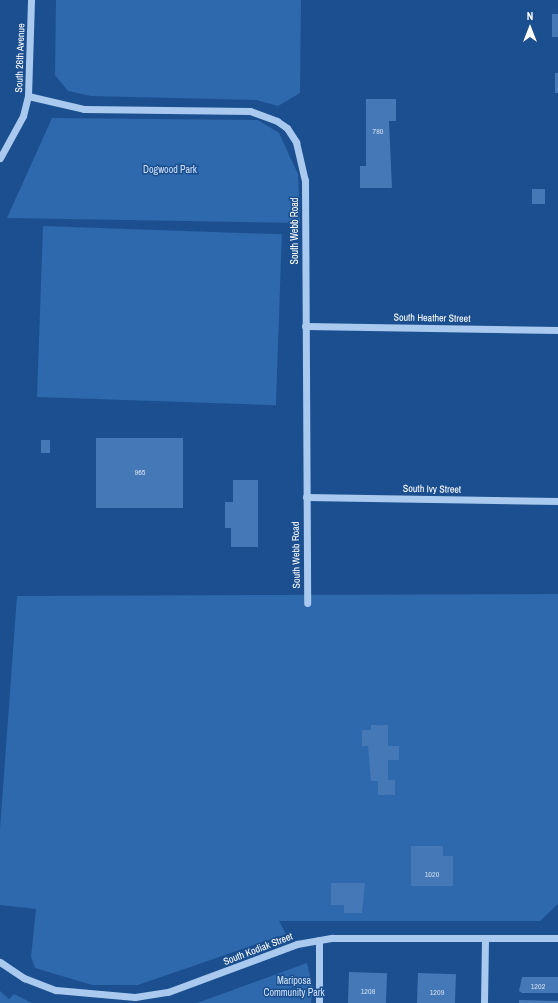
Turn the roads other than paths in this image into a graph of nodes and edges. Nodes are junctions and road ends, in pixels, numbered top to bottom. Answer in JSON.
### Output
{"nodes":[{"id":1,"x":31,"y":0,"type":"edge"},
{"id":2,"x":28,"y":96,"type":"junction"},
{"id":3,"x":0,"y":158,"type":"edge"},
{"id":4,"x":305,"y":326,"type":"junction"},
{"id":5,"x":558,"y":330,"type":"edge"},
{"id":6,"x":306,"y":497,"type":"junction"},
{"id":7,"x":558,"y":501,"type":"edge"},
{"id":8,"x":307,"y":603,"type":"dead end"},
{"id":9,"x":558,"y":938,"type":"edge"},
{"id":10,"x":485,"y":939,"type":"junction"},
{"id":11,"x":319,"y":940,"type":"junction"},
{"id":12,"x":0,"y":962,"type":"edge"},
{"id":13,"x":319,"y":1003,"type":"edge"},
{"id":14,"x":484,"y":1003,"type":"edge"}],
"edges":[{"from":1,"to":2,"type":"street","name":"South 26th Avenue"},
{"from":2,"to":3,"type":"street","name":"South 26th Avenue"},
{"from":2,"to":4,"type":"street","name":"South Webb Road"},
{"from":4,"to":5,"type":"street","name":"South Heather Street"},
{"from":4,"to":6,"type":"street","name":"South Webb Road"},
{"from":6,"to":7,"type":"street","name":"South Ivy Street"},
{"from":6,"to":8,"type":"street","name":"South Webb Road"},
{"from":9,"to":10,"type":"street","name":"South Kodiak Street"},
{"from":10,"to":11,"type":"street","name":"South Kodiak Street"},
{"from":10,"to":14,"type":"street"},
{"from":11,"to":12,"type":"street","name":"South Kodiak Street"},
{"from":11,"to":13,"type":"street"}]}
